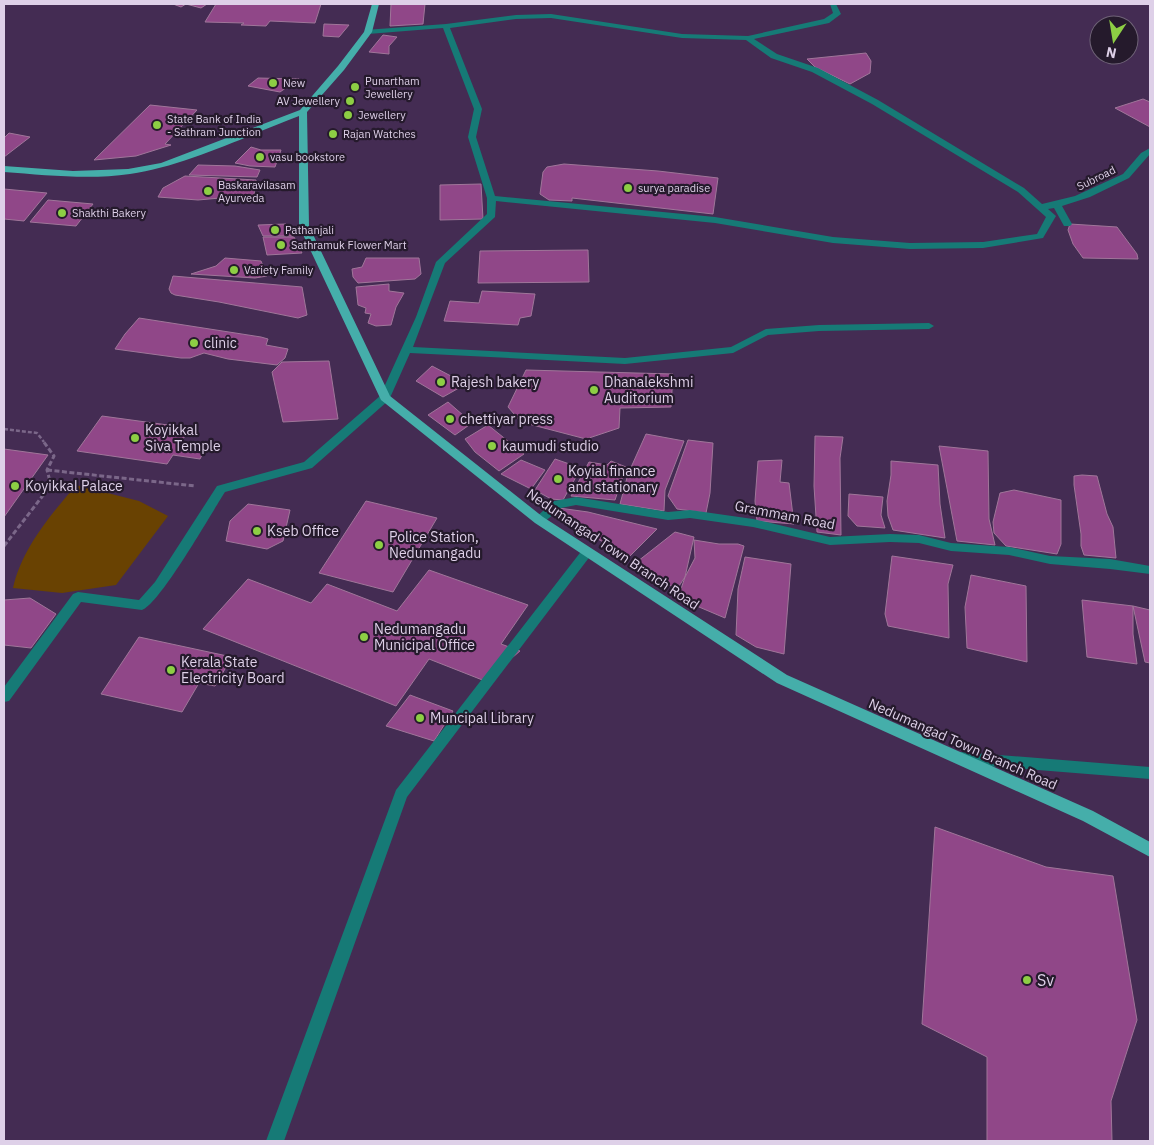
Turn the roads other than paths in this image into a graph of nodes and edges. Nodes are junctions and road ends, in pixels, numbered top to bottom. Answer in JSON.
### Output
{"nodes":[{"id":1,"x":375,"y":4,"type":"edge"},
{"id":2,"x":833,"y":4,"type":"edge"},
{"id":3,"x":446,"y":26,"type":"junction"},
{"id":4,"x":368,"y":32,"type":"junction"},
{"id":5,"x":748,"y":38,"type":"junction"},
{"id":6,"x":303,"y":112,"type":"junction"},
{"id":7,"x":1150,"y":150,"type":"edge"},
{"id":8,"x":4,"y":169,"type":"edge"},
{"id":9,"x":491,"y":198,"type":"junction"},
{"id":10,"x":1057,"y":205,"type":"junction"},
{"id":11,"x":1040,"y":207,"type":"junction"},
{"id":12,"x":1067,"y":224,"type":"dead end"},
{"id":13,"x":929,"y":326,"type":"dead end"},
{"id":14,"x":407,"y":350,"type":"junction"},
{"id":15,"x":385,"y":398,"type":"junction"},
{"id":16,"x":539,"y":520,"type":"junction"},
{"id":17,"x":587,"y":552,"type":"junction"},
{"id":18,"x":1150,"y":570,"type":"edge"},
{"id":19,"x":4,"y":697,"type":"edge"},
{"id":20,"x":957,"y":758,"type":"junction"},
{"id":21,"x":1150,"y":773,"type":"edge"},
{"id":22,"x":1150,"y":850,"type":"edge"},
{"id":23,"x":275,"y":1141,"type":"edge"}],
"edges":[{"from":1,"to":4,"type":"main road"},
{"from":2,"to":5,"type":"street"},
{"from":3,"to":4,"type":"street"},
{"from":3,"to":5,"type":"street"},
{"from":3,"to":9,"type":"street"},
{"from":4,"to":6,"type":"main road"},
{"from":5,"to":11,"type":"street"},
{"from":6,"to":8,"type":"main road"},
{"from":6,"to":15,"type":"main road","name":"Nedumangad Town Branch Road"},
{"from":7,"to":10,"type":"street","name":"Subroad"},
{"from":9,"to":11,"type":"street"},
{"from":9,"to":14,"type":"street"},
{"from":10,"to":11,"type":"street","name":"Subroad"},
{"from":10,"to":12,"type":"street"},
{"from":13,"to":14,"type":"street"},
{"from":14,"to":15,"type":"street"},
{"from":15,"to":16,"type":"main road","name":"Nedumangad Town Branch Road"},
{"from":15,"to":19,"type":"street"},
{"from":16,"to":17,"type":"main road","name":"Nedumangad Town Branch Road"},
{"from":16,"to":18,"type":"street","name":"Grammam Road"},
{"from":17,"to":20,"type":"main road","name":"Nedumangad Town Branch Road"},
{"from":17,"to":23,"type":"street"},
{"from":20,"to":21,"type":"street"},
{"from":20,"to":22,"type":"main road","name":"Nedumangad Town Branch Road"}]}
